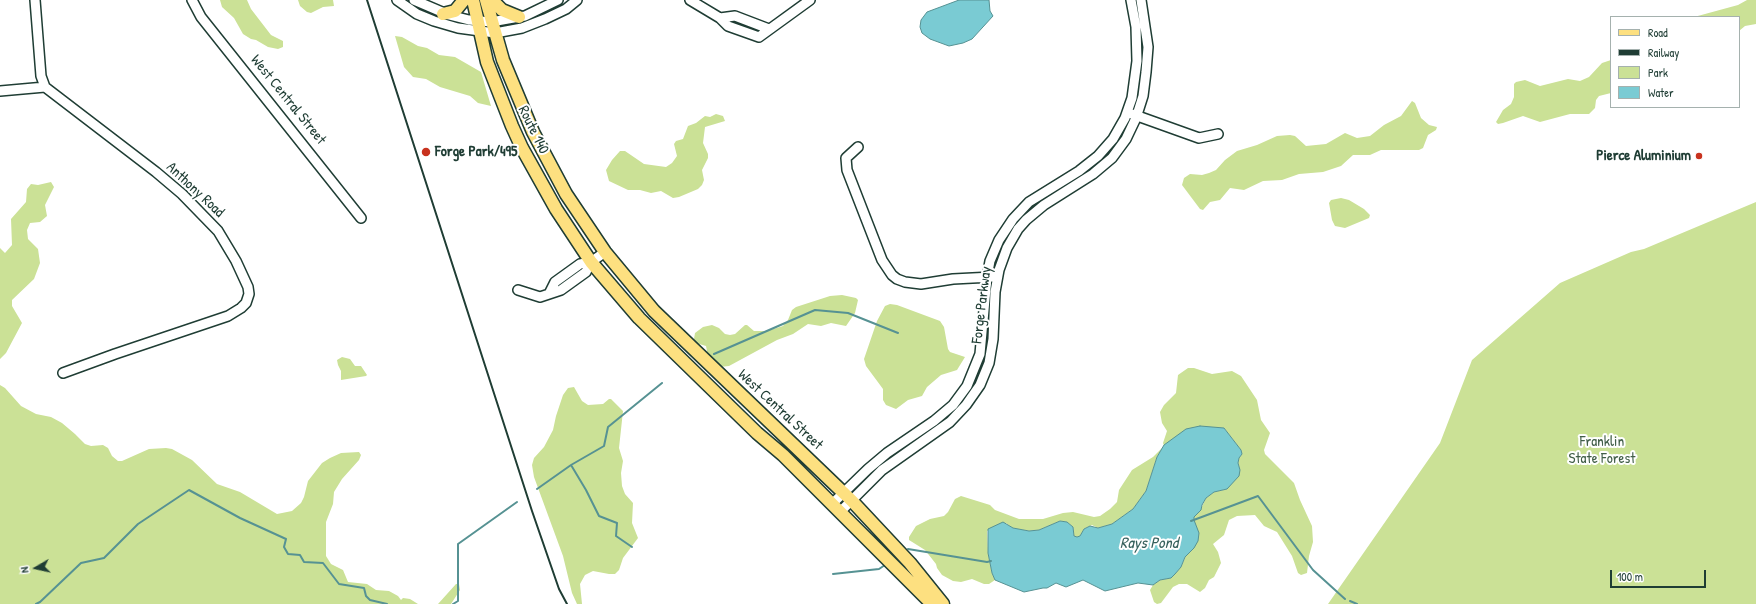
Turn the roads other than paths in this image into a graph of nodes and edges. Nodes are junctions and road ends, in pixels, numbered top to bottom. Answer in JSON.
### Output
{"nodes":[{"id":1,"x":36,"y":0,"type":"edge"},
{"id":2,"x":192,"y":0,"type":"edge"},
{"id":3,"x":397,"y":0,"type":"edge"},
{"id":4,"x":414,"y":0,"type":"edge"},
{"id":5,"x":464,"y":0,"type":"edge"},
{"id":6,"x":473,"y":0,"type":"edge"},
{"id":7,"x":486,"y":0,"type":"edge"},
{"id":8,"x":492,"y":0,"type":"edge"},
{"id":9,"x":558,"y":0,"type":"edge"},
{"id":10,"x":577,"y":0,"type":"edge"},
{"id":11,"x":690,"y":0,"type":"edge"},
{"id":12,"x":810,"y":0,"type":"edge"},
{"id":13,"x":1131,"y":0,"type":"edge"},
{"id":14,"x":1141,"y":0,"type":"edge"},
{"id":15,"x":443,"y":14,"type":"junction"},
{"id":16,"x":519,"y":17,"type":"junction"},
{"id":17,"x":479,"y":26,"type":"junction"},
{"id":18,"x":493,"y":27,"type":"junction"},
{"id":19,"x":45,"y":87,"type":"junction"},
{"id":20,"x":0,"y":91,"type":"edge"},
{"id":21,"x":1127,"y":112,"type":"junction"},
{"id":22,"x":1137,"y":116,"type":"junction"},
{"id":23,"x":1218,"y":134,"type":"dead end"},
{"id":24,"x":858,"y":147,"type":"dead end"},
{"id":25,"x":361,"y":218,"type":"dead end"},
{"id":26,"x":605,"y":252,"type":"junction"},
{"id":27,"x":591,"y":262,"type":"junction"},
{"id":28,"x":987,"y":277,"type":"junction"},
{"id":29,"x":997,"y":278,"type":"junction"},
{"id":30,"x":518,"y":290,"type":"dead end"},
{"id":31,"x":64,"y":373,"type":"dead end"},
{"id":32,"x":847,"y":497,"type":"junction"},
{"id":33,"x":836,"y":508,"type":"junction"},
{"id":34,"x":932,"y":604,"type":"edge"},
{"id":35,"x":943,"y":604,"type":"edge"}],
"edges":[{"from":1,"to":19,"type":"street"},
{"from":2,"to":25,"type":"street","name":"West Central Street"},
{"from":3,"to":17,"type":"street"},
{"from":4,"to":15,"type":"street"},
{"from":5,"to":15,"type":"main road"},
{"from":6,"to":17,"type":"main road","name":"Route 140"},
{"from":7,"to":18,"type":"main road","name":"Route 140"},
{"from":8,"to":16,"type":"main road"},
{"from":9,"to":16,"type":"street"},
{"from":10,"to":18,"type":"street"},
{"from":11,"to":12,"type":"street"},
{"from":13,"to":21,"type":"street","name":"Forge Parkway"},
{"from":14,"to":22,"type":"street","name":"Forge Parkway"},
{"from":15,"to":17,"type":"street"},
{"from":16,"to":18,"type":"street"},
{"from":17,"to":18,"type":"street"},
{"from":17,"to":27,"type":"main road","name":"Route 140"},
{"from":18,"to":26,"type":"main road","name":"Route 140"},
{"from":19,"to":20,"type":"street"},
{"from":19,"to":31,"type":"street","name":"Anthony Road"},
{"from":21,"to":22,"type":"street"},
{"from":21,"to":28,"type":"street","name":"Forge Parkway"},
{"from":22,"to":23,"type":"street"},
{"from":22,"to":29,"type":"street","name":"Forge Parkway"},
{"from":24,"to":28,"type":"street"},
{"from":26,"to":27,"type":"street"},
{"from":26,"to":32,"type":"main road","name":"West Central Street"},
{"from":27,"to":30,"type":"street"},
{"from":27,"to":33,"type":"main road","name":"West Central Street"},
{"from":28,"to":29,"type":"street"},
{"from":28,"to":32,"type":"street","name":"Forge Parkway"},
{"from":29,"to":32,"type":"street","name":"Forge Parkway"},
{"from":32,"to":33,"type":"street","name":"Forge Parkway"},
{"from":32,"to":35,"type":"main road","name":"West Central Street"},
{"from":33,"to":34,"type":"main road","name":"West Central Street"}]}
